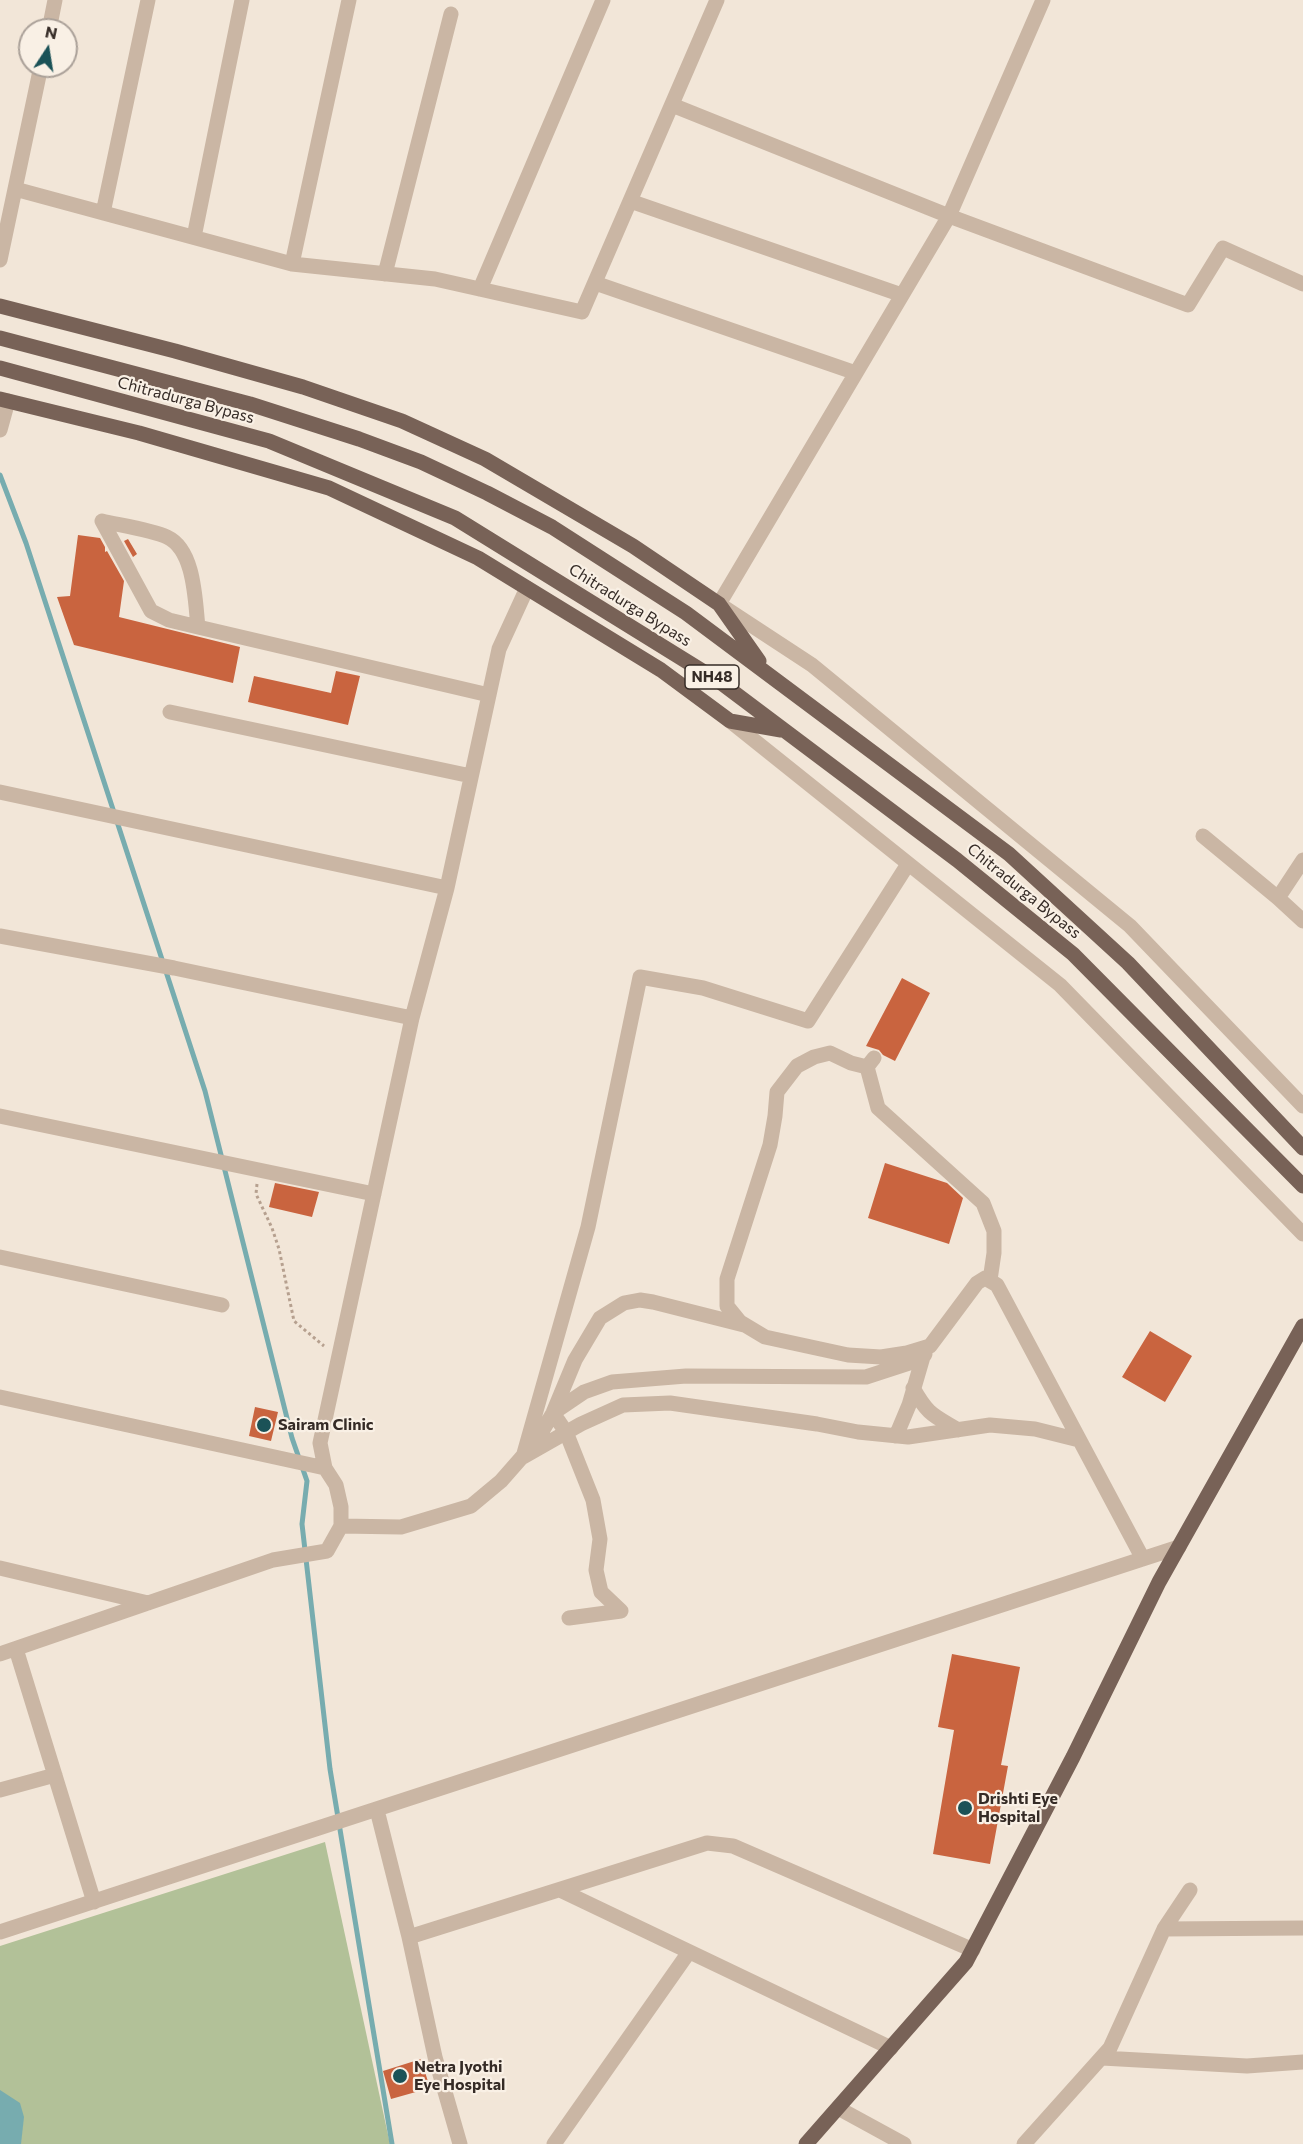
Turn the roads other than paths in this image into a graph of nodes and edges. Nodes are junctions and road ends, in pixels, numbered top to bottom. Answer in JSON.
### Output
{"nodes":[{"id":1,"x":55,"y":0,"type":"edge"},
{"id":2,"x":148,"y":0,"type":"edge"},
{"id":3,"x":242,"y":0,"type":"edge"},
{"id":4,"x":349,"y":0,"type":"edge"},
{"id":5,"x":603,"y":0,"type":"edge"},
{"id":6,"x":717,"y":0,"type":"edge"},
{"id":7,"x":1043,"y":0,"type":"edge"},
{"id":8,"x":451,"y":14,"type":"dead end"},
{"id":9,"x":51,"y":18,"type":"edge"},
{"id":10,"x":38,"y":78,"type":"edge"},
{"id":11,"x":672,"y":105,"type":"junction"},
{"id":12,"x":15,"y":189,"type":"junction"},
{"id":13,"x":630,"y":201,"type":"junction"},
{"id":14,"x":103,"y":213,"type":"junction"},
{"id":15,"x":949,"y":216,"type":"junction"},
{"id":16,"x":194,"y":237,"type":"junction"},
{"id":17,"x":0,"y":260,"type":"edge"},
{"id":18,"x":292,"y":264,"type":"junction"},
{"id":19,"x":385,"y":274,"type":"junction"},
{"id":20,"x":595,"y":283,"type":"junction"},
{"id":21,"x":1303,"y":284,"type":"edge"},
{"id":22,"x":480,"y":289,"type":"junction"},
{"id":23,"x":902,"y":295,"type":"junction"},
{"id":24,"x":0,"y":306,"type":"edge"},
{"id":25,"x":0,"y":338,"type":"edge"},
{"id":26,"x":0,"y":368,"type":"edge"},
{"id":27,"x":856,"y":373,"type":"junction"},
{"id":28,"x":4,"y":400,"type":"edge"},
{"id":29,"x":0,"y":430,"type":"edge"},
{"id":30,"x":526,"y":588,"type":"junction"},
{"id":31,"x":719,"y":604,"type":"junction"},
{"id":32,"x":198,"y":627,"type":"junction"},
{"id":33,"x":768,"y":674,"type":"junction"},
{"id":34,"x":489,"y":695,"type":"junction"},
{"id":35,"x":170,"y":712,"type":"dead end"},
{"id":36,"x":730,"y":721,"type":"junction"},
{"id":37,"x":784,"y":731,"type":"junction"},
{"id":38,"x":471,"y":776,"type":"junction"},
{"id":39,"x":0,"y":792,"type":"edge"},
{"id":40,"x":1203,"y":836,"type":"dead end"},
{"id":41,"x":1303,"y":860,"type":"edge"},
{"id":42,"x":908,"y":864,"type":"junction"},
{"id":43,"x":447,"y":888,"type":"junction"},
{"id":44,"x":1278,"y":898,"type":"junction"},
{"id":45,"x":1303,"y":921,"type":"edge"},
{"id":46,"x":0,"y":936,"type":"edge"},
{"id":47,"x":412,"y":1018,"type":"junction"},
{"id":48,"x":1303,"y":1106,"type":"edge"},
{"id":49,"x":0,"y":1116,"type":"edge"},
{"id":50,"x":1303,"y":1148,"type":"edge"},
{"id":51,"x":1303,"y":1186,"type":"edge"},
{"id":52,"x":374,"y":1194,"type":"junction"},
{"id":53,"x":1303,"y":1234,"type":"edge"},
{"id":54,"x":0,"y":1257,"type":"edge"},
{"id":55,"x":990,"y":1281,"type":"junction"},
{"id":56,"x":222,"y":1305,"type":"dead end"},
{"id":57,"x":747,"y":1326,"type":"junction"},
{"id":58,"x":1303,"y":1326,"type":"edge"},
{"id":59,"x":926,"y":1352,"type":"junction"},
{"id":60,"x":913,"y":1388,"type":"junction"},
{"id":61,"x":0,"y":1396,"type":"edge"},
{"id":62,"x":553,"y":1413,"type":"junction"},
{"id":63,"x":958,"y":1430,"type":"junction"},
{"id":64,"x":566,"y":1432,"type":"junction"},
{"id":65,"x":896,"y":1436,"type":"junction"},
{"id":66,"x":1079,"y":1440,"type":"junction"},
{"id":67,"x":523,"y":1457,"type":"junction"},
{"id":68,"x":325,"y":1468,"type":"junction"},
{"id":69,"x":340,"y":1526,"type":"junction"},
{"id":70,"x":1179,"y":1547,"type":"junction"},
{"id":71,"x":1143,"y":1559,"type":"junction"},
{"id":72,"x":0,"y":1568,"type":"edge"},
{"id":73,"x":148,"y":1603,"type":"junction"},
{"id":74,"x":569,"y":1618,"type":"dead end"},
{"id":75,"x":16,"y":1649,"type":"junction"},
{"id":76,"x":0,"y":1654,"type":"edge"},
{"id":77,"x":55,"y":1775,"type":"junction"},
{"id":78,"x":0,"y":1790,"type":"edge"},
{"id":79,"x":377,"y":1810,"type":"junction"},
{"id":80,"x":560,"y":1890,"type":"junction"},
{"id":81,"x":1190,"y":1890,"type":"dead end"},
{"id":82,"x":94,"y":1902,"type":"junction"},
{"id":83,"x":1303,"y":1928,"type":"edge"},
{"id":84,"x":1164,"y":1929,"type":"junction"},
{"id":85,"x":0,"y":1932,"type":"edge"},
{"id":86,"x":409,"y":1937,"type":"junction"},
{"id":87,"x":973,"y":1950,"type":"junction"},
{"id":88,"x":690,"y":1952,"type":"junction"},
{"id":89,"x":891,"y":2048,"type":"junction"},
{"id":90,"x":1102,"y":2058,"type":"junction"},
{"id":91,"x":1303,"y":2062,"type":"edge"},
{"id":92,"x":838,"y":2108,"type":"junction"},
{"id":93,"x":460,"y":2144,"type":"edge"},
{"id":94,"x":554,"y":2144,"type":"edge"},
{"id":95,"x":807,"y":2144,"type":"edge"},
{"id":96,"x":904,"y":2144,"type":"edge"},
{"id":97,"x":1024,"y":2144,"type":"edge"}],
"edges":[{"from":1,"to":9,"type":"street"},
{"from":2,"to":14,"type":"street"},
{"from":3,"to":16,"type":"street"},
{"from":4,"to":18,"type":"street"},
{"from":5,"to":22,"type":"street"},
{"from":6,"to":11,"type":"street"},
{"from":7,"to":15,"type":"street"},
{"from":8,"to":19,"type":"street"},
{"from":10,"to":12,"type":"street"},
{"from":11,"to":13,"type":"street"},
{"from":11,"to":15,"type":"street"},
{"from":12,"to":14,"type":"street"},
{"from":12,"to":17,"type":"street"},
{"from":13,"to":20,"type":"street"},
{"from":13,"to":23,"type":"street"},
{"from":14,"to":16,"type":"street"},
{"from":15,"to":21,"type":"street"},
{"from":15,"to":23,"type":"street"},
{"from":16,"to":18,"type":"street"},
{"from":18,"to":19,"type":"street"},
{"from":19,"to":22,"type":"street"},
{"from":20,"to":22,"type":"street"},
{"from":20,"to":27,"type":"street"},
{"from":23,"to":27,"type":"street"},
{"from":24,"to":31,"type":"main road"},
{"from":25,"to":33,"type":"main road","name":"Chitradurga Bypass","number":"NH48"},
{"from":26,"to":37,"type":"main road","name":"Chitradurga Bypass","number":"NH48"},
{"from":27,"to":31,"type":"street"},
{"from":28,"to":29,"type":"street"},
{"from":28,"to":30,"type":"main road"},
{"from":30,"to":34,"type":"street"},
{"from":30,"to":36,"type":"main road"},
{"from":31,"to":33,"type":"main road"},
{"from":31,"to":48,"type":"street"},
{"from":32,"to":32,"type":"street"},
{"from":32,"to":34,"type":"street"},
{"from":33,"to":50,"type":"main road","name":"Chitradurga Bypass","number":"NH48"},
{"from":34,"to":38,"type":"street"},
{"from":35,"to":38,"type":"street"},
{"from":36,"to":37,"type":"main road"},
{"from":36,"to":42,"type":"street"},
{"from":37,"to":51,"type":"main road","name":"Chitradurga Bypass","number":"NH48"},
{"from":38,"to":43,"type":"street"},
{"from":39,"to":43,"type":"street"},
{"from":40,"to":44,"type":"street"},
{"from":41,"to":44,"type":"street"},
{"from":42,"to":53,"type":"street"},
{"from":42,"to":67,"type":"street"},
{"from":43,"to":47,"type":"street"},
{"from":44,"to":45,"type":"street"},
{"from":46,"to":47,"type":"street"},
{"from":47,"to":52,"type":"street"},
{"from":49,"to":52,"type":"street"},
{"from":52,"to":68,"type":"street"},
{"from":54,"to":56,"type":"street"},
{"from":55,"to":57,"type":"street"},
{"from":55,"to":59,"type":"street"},
{"from":55,"to":66,"type":"street"},
{"from":57,"to":59,"type":"street"},
{"from":57,"to":62,"type":"street"},
{"from":58,"to":70,"type":"main road"},
{"from":59,"to":60,"type":"street"},
{"from":59,"to":62,"type":"street"},
{"from":60,"to":63,"type":"street"},
{"from":60,"to":65,"type":"street"},
{"from":61,"to":68,"type":"street"},
{"from":62,"to":64,"type":"street"},
{"from":62,"to":67,"type":"street"},
{"from":63,"to":65,"type":"street"},
{"from":63,"to":66,"type":"street"},
{"from":64,"to":65,"type":"street"},
{"from":64,"to":67,"type":"street"},
{"from":64,"to":74,"type":"street"},
{"from":66,"to":71,"type":"street"},
{"from":67,"to":69,"type":"street"},
{"from":68,"to":69,"type":"street"},
{"from":69,"to":73,"type":"street"},
{"from":70,"to":71,"type":"street"},
{"from":70,"to":87,"type":"main road"},
{"from":71,"to":79,"type":"street"},
{"from":72,"to":73,"type":"street"},
{"from":73,"to":75,"type":"street"},
{"from":75,"to":76,"type":"street"},
{"from":75,"to":77,"type":"street"},
{"from":77,"to":78,"type":"street"},
{"from":77,"to":82,"type":"street"},
{"from":79,"to":82,"type":"street"},
{"from":79,"to":86,"type":"street"},
{"from":80,"to":86,"type":"street"},
{"from":80,"to":87,"type":"street"},
{"from":80,"to":88,"type":"street"},
{"from":81,"to":84,"type":"street"},
{"from":82,"to":85,"type":"street"},
{"from":83,"to":84,"type":"street"},
{"from":84,"to":90,"type":"street"},
{"from":86,"to":93,"type":"street"},
{"from":87,"to":89,"type":"main road"},
{"from":88,"to":89,"type":"street"},
{"from":88,"to":94,"type":"street"},
{"from":89,"to":92,"type":"main road"},
{"from":90,"to":91,"type":"street"},
{"from":90,"to":97,"type":"street"},
{"from":92,"to":95,"type":"main road"},
{"from":92,"to":96,"type":"street"}]}
